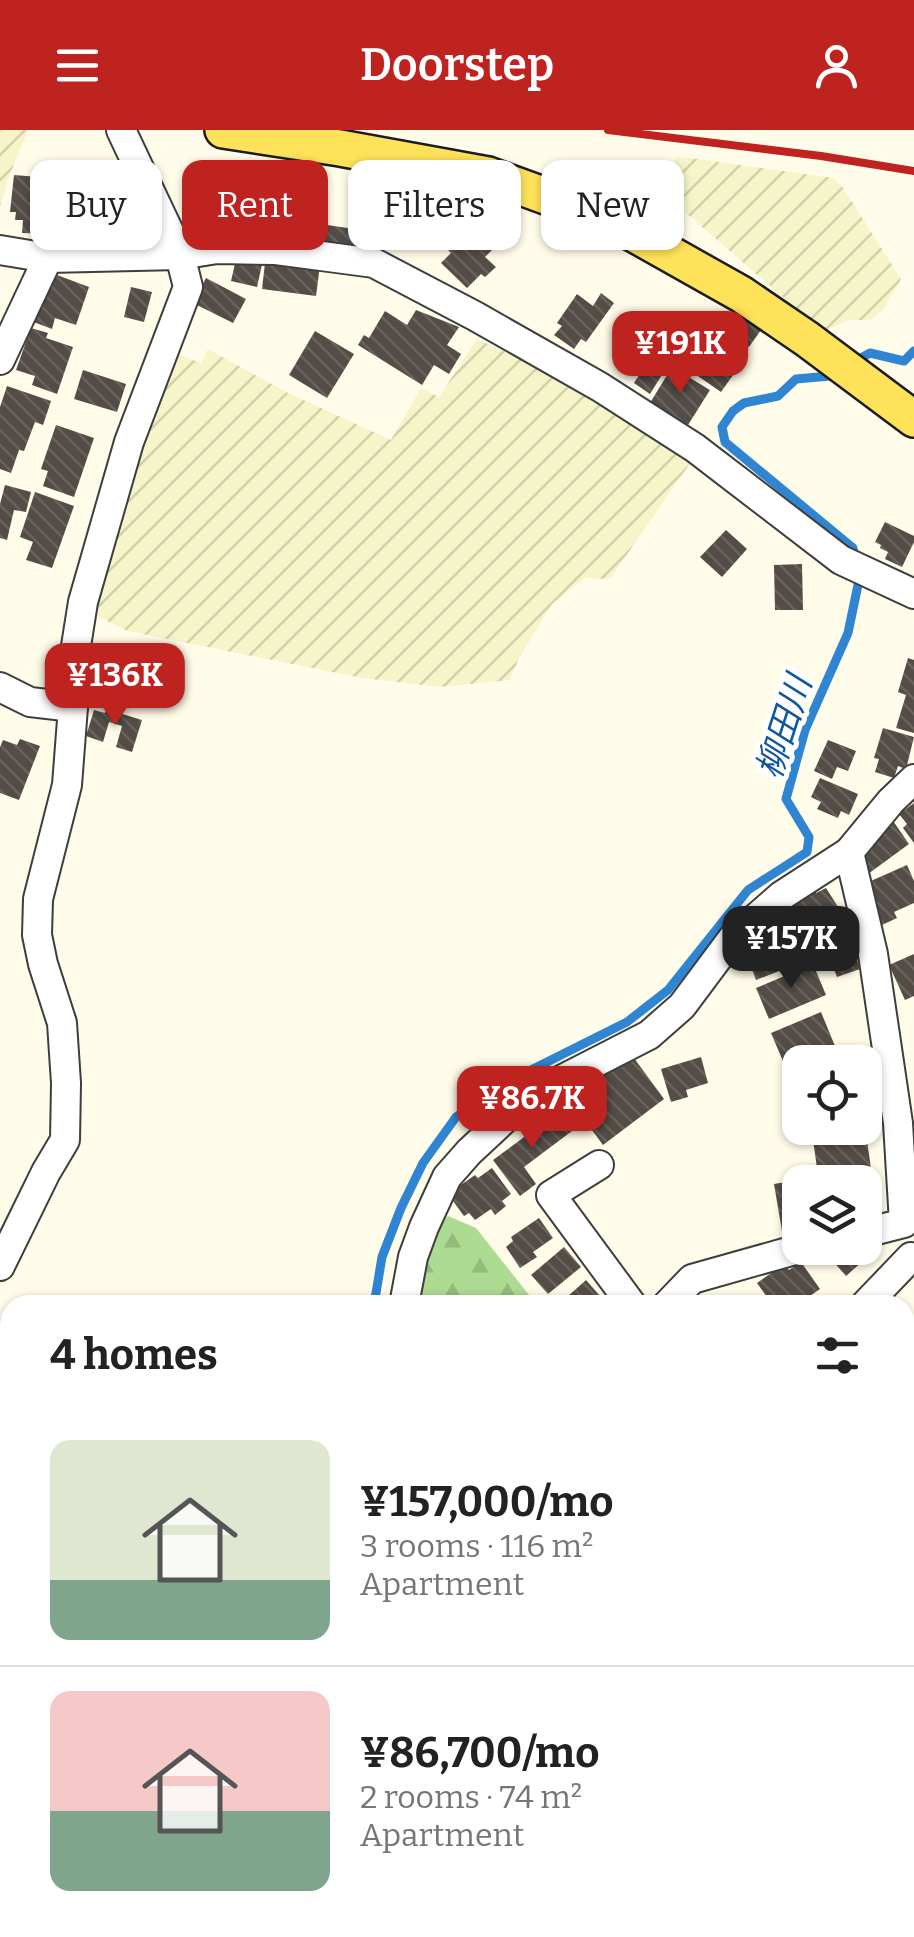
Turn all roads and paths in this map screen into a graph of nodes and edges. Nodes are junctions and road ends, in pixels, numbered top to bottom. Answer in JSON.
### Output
{"nodes":[{"id":1,"x":121,"y":130,"type":"edge"},
{"id":2,"x":223,"y":130,"type":"edge"},
{"id":3,"x":0,"y":250,"type":"edge"},
{"id":4,"x":180,"y":254,"type":"junction"},
{"id":5,"x":48,"y":258,"type":"junction"},
{"id":6,"x":0,"y":360,"type":"edge"},
{"id":7,"x":914,"y":420,"type":"edge"},
{"id":8,"x":914,"y":594,"type":"edge"},
{"id":9,"x":0,"y":687,"type":"edge"},
{"id":10,"x":74,"y":707,"type":"junction"},
{"id":11,"x":914,"y":779,"type":"edge"},
{"id":12,"x":849,"y":852,"type":"junction"},
{"id":13,"x":906,"y":1124,"type":"edge"},
{"id":14,"x":599,"y":1165,"type":"dead end"},
{"id":15,"x":904,"y":1224,"type":"junction"},
{"id":16,"x":882,"y":1229,"type":"edge"},
{"id":17,"x":782,"y":1254,"type":"edge"},
{"id":18,"x":0,"y":1266,"type":"edge"},
{"id":19,"x":912,"y":1267,"type":"edge"},
{"id":20,"x":406,"y":1295,"type":"edge"},
{"id":21,"x":625,"y":1295,"type":"edge"},
{"id":22,"x":677,"y":1295,"type":"edge"},
{"id":23,"x":877,"y":1295,"type":"edge"}],
"edges":[{"from":1,"to":4,"type":"street"},
{"from":2,"to":7,"type":"main road"},
{"from":3,"to":5,"type":"street"},
{"from":4,"to":5,"type":"street"},
{"from":4,"to":8,"type":"street"},
{"from":4,"to":10,"type":"street"},
{"from":5,"to":6,"type":"street"},
{"from":9,"to":10,"type":"street"},
{"from":10,"to":18,"type":"street"},
{"from":11,"to":12,"type":"street"},
{"from":12,"to":13,"type":"street"},
{"from":12,"to":20,"type":"street"},
{"from":13,"to":15,"type":"street"},
{"from":14,"to":21,"type":"street"},
{"from":15,"to":16,"type":"street"},
{"from":15,"to":19,"type":"street"},
{"from":17,"to":22,"type":"street"},
{"from":19,"to":23,"type":"street"}]}
